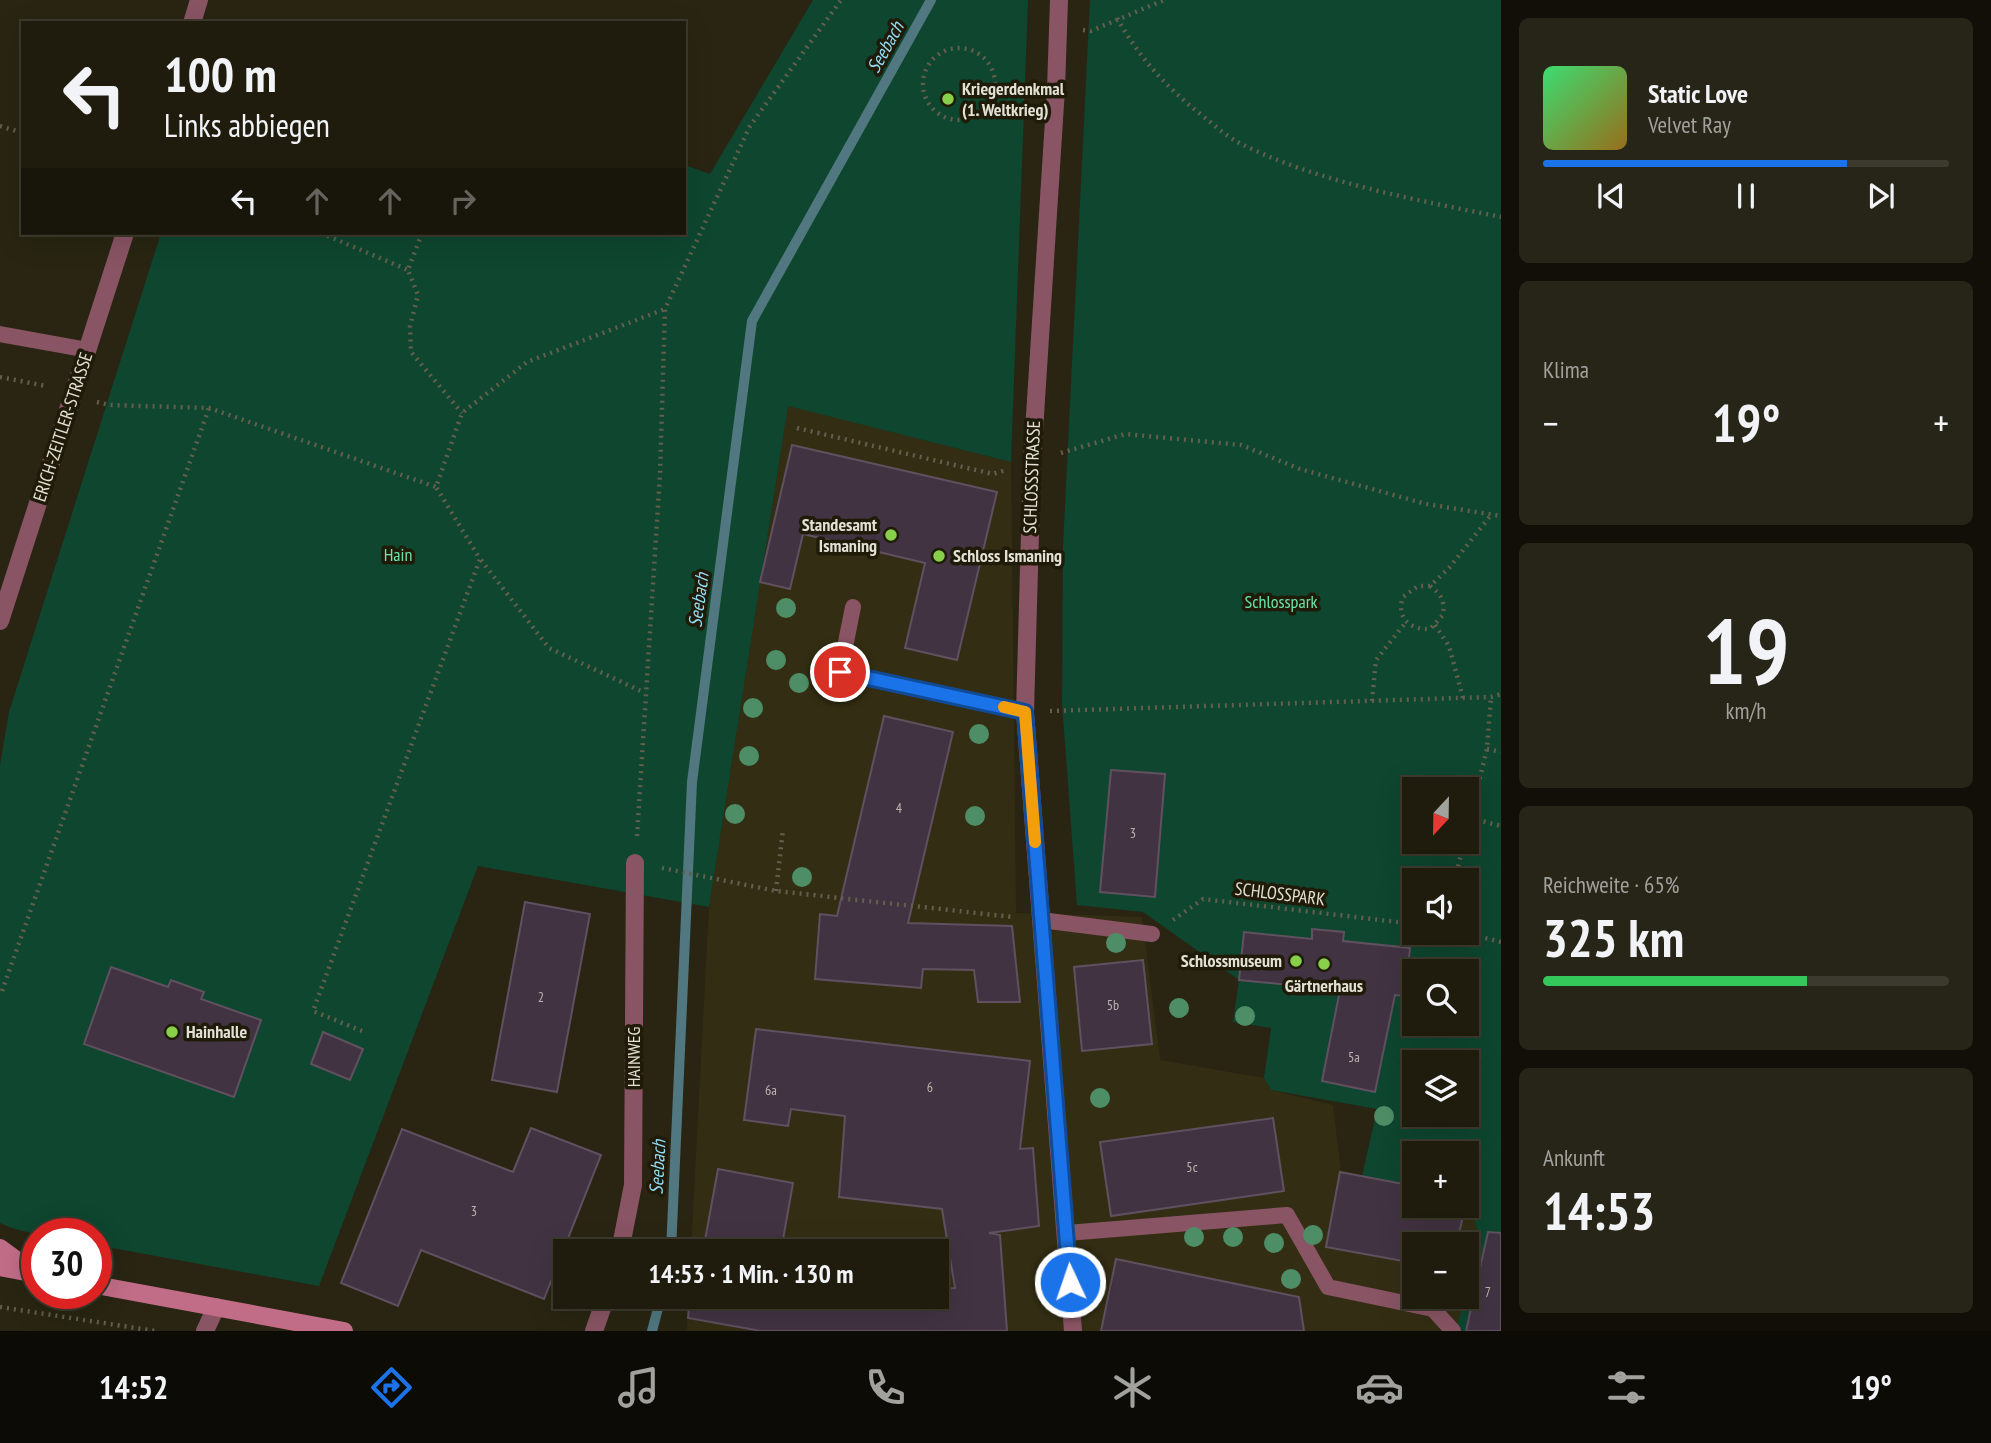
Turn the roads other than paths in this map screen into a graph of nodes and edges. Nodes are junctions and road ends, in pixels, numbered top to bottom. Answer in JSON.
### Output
{"nodes":[{"id":1,"x":199,"y":0,"type":"edge"},
{"id":2,"x":1059,"y":0,"type":"edge"},
{"id":3,"x":193,"y":21,"type":"edge"},
{"id":4,"x":124,"y":235,"type":"edge"},
{"id":5,"x":0,"y":334,"type":"edge"},
{"id":6,"x":88,"y":350,"type":"junction"},
{"id":7,"x":853,"y":607,"type":"dead end"},
{"id":8,"x":0,"y":621,"type":"edge"},
{"id":9,"x":1025,"y":712,"type":"junction"},
{"id":10,"x":635,"y":863,"type":"road end"},
{"id":11,"x":1041,"y":920,"type":"junction"},
{"id":12,"x":1152,"y":934,"type":"road end"},
{"id":13,"x":1067,"y":1233,"type":"junction"},
{"id":14,"x":622,"y":1239,"type":"edge"},
{"id":15,"x":0,"y":1248,"type":"edge"},
{"id":16,"x":21,"y":1263,"type":"edge"},
{"id":17,"x":0,"y":1267,"type":"edge"},
{"id":18,"x":21,"y":1270,"type":"edge"},
{"id":19,"x":112,"y":1287,"type":"edge"},
{"id":20,"x":216,"y":1307,"type":"junction"},
{"id":21,"x":602,"y":1309,"type":"edge"},
{"id":22,"x":205,"y":1331,"type":"edge"},
{"id":23,"x":344,"y":1331,"type":"edge"},
{"id":24,"x":594,"y":1331,"type":"edge"},
{"id":25,"x":1073,"y":1331,"type":"edge"},
{"id":26,"x":1453,"y":1331,"type":"edge"}],
"edges":[{"from":1,"to":3,"type":"street"},
{"from":2,"to":9,"type":"street","name":"SCHLOSSSTRASSE"},
{"from":4,"to":6,"type":"street","name":"ERICH-ZEITLER-STRASSE"},
{"from":5,"to":6,"type":"lane"},
{"from":6,"to":8,"type":"street","name":"ERICH-ZEITLER-STRASSE"},
{"from":7,"to":9,"type":"lane"},
{"from":9,"to":11,"type":"street","name":"SCHLOSSSTRASSE"},
{"from":10,"to":14,"type":"street","name":"HAINWEG"},
{"from":11,"to":12,"type":"lane"},
{"from":11,"to":13,"type":"street","name":"SCHLOSSSTRASSE"},
{"from":13,"to":25,"type":"street","name":"SCHLOSSSTRASSE"},
{"from":13,"to":26,"type":"lane"},
{"from":15,"to":16,"type":"main road"},
{"from":17,"to":18,"type":"main road"},
{"from":19,"to":20,"type":"main road"},
{"from":20,"to":22,"type":"street"},
{"from":20,"to":23,"type":"main road"},
{"from":21,"to":24,"type":"street"}]}
